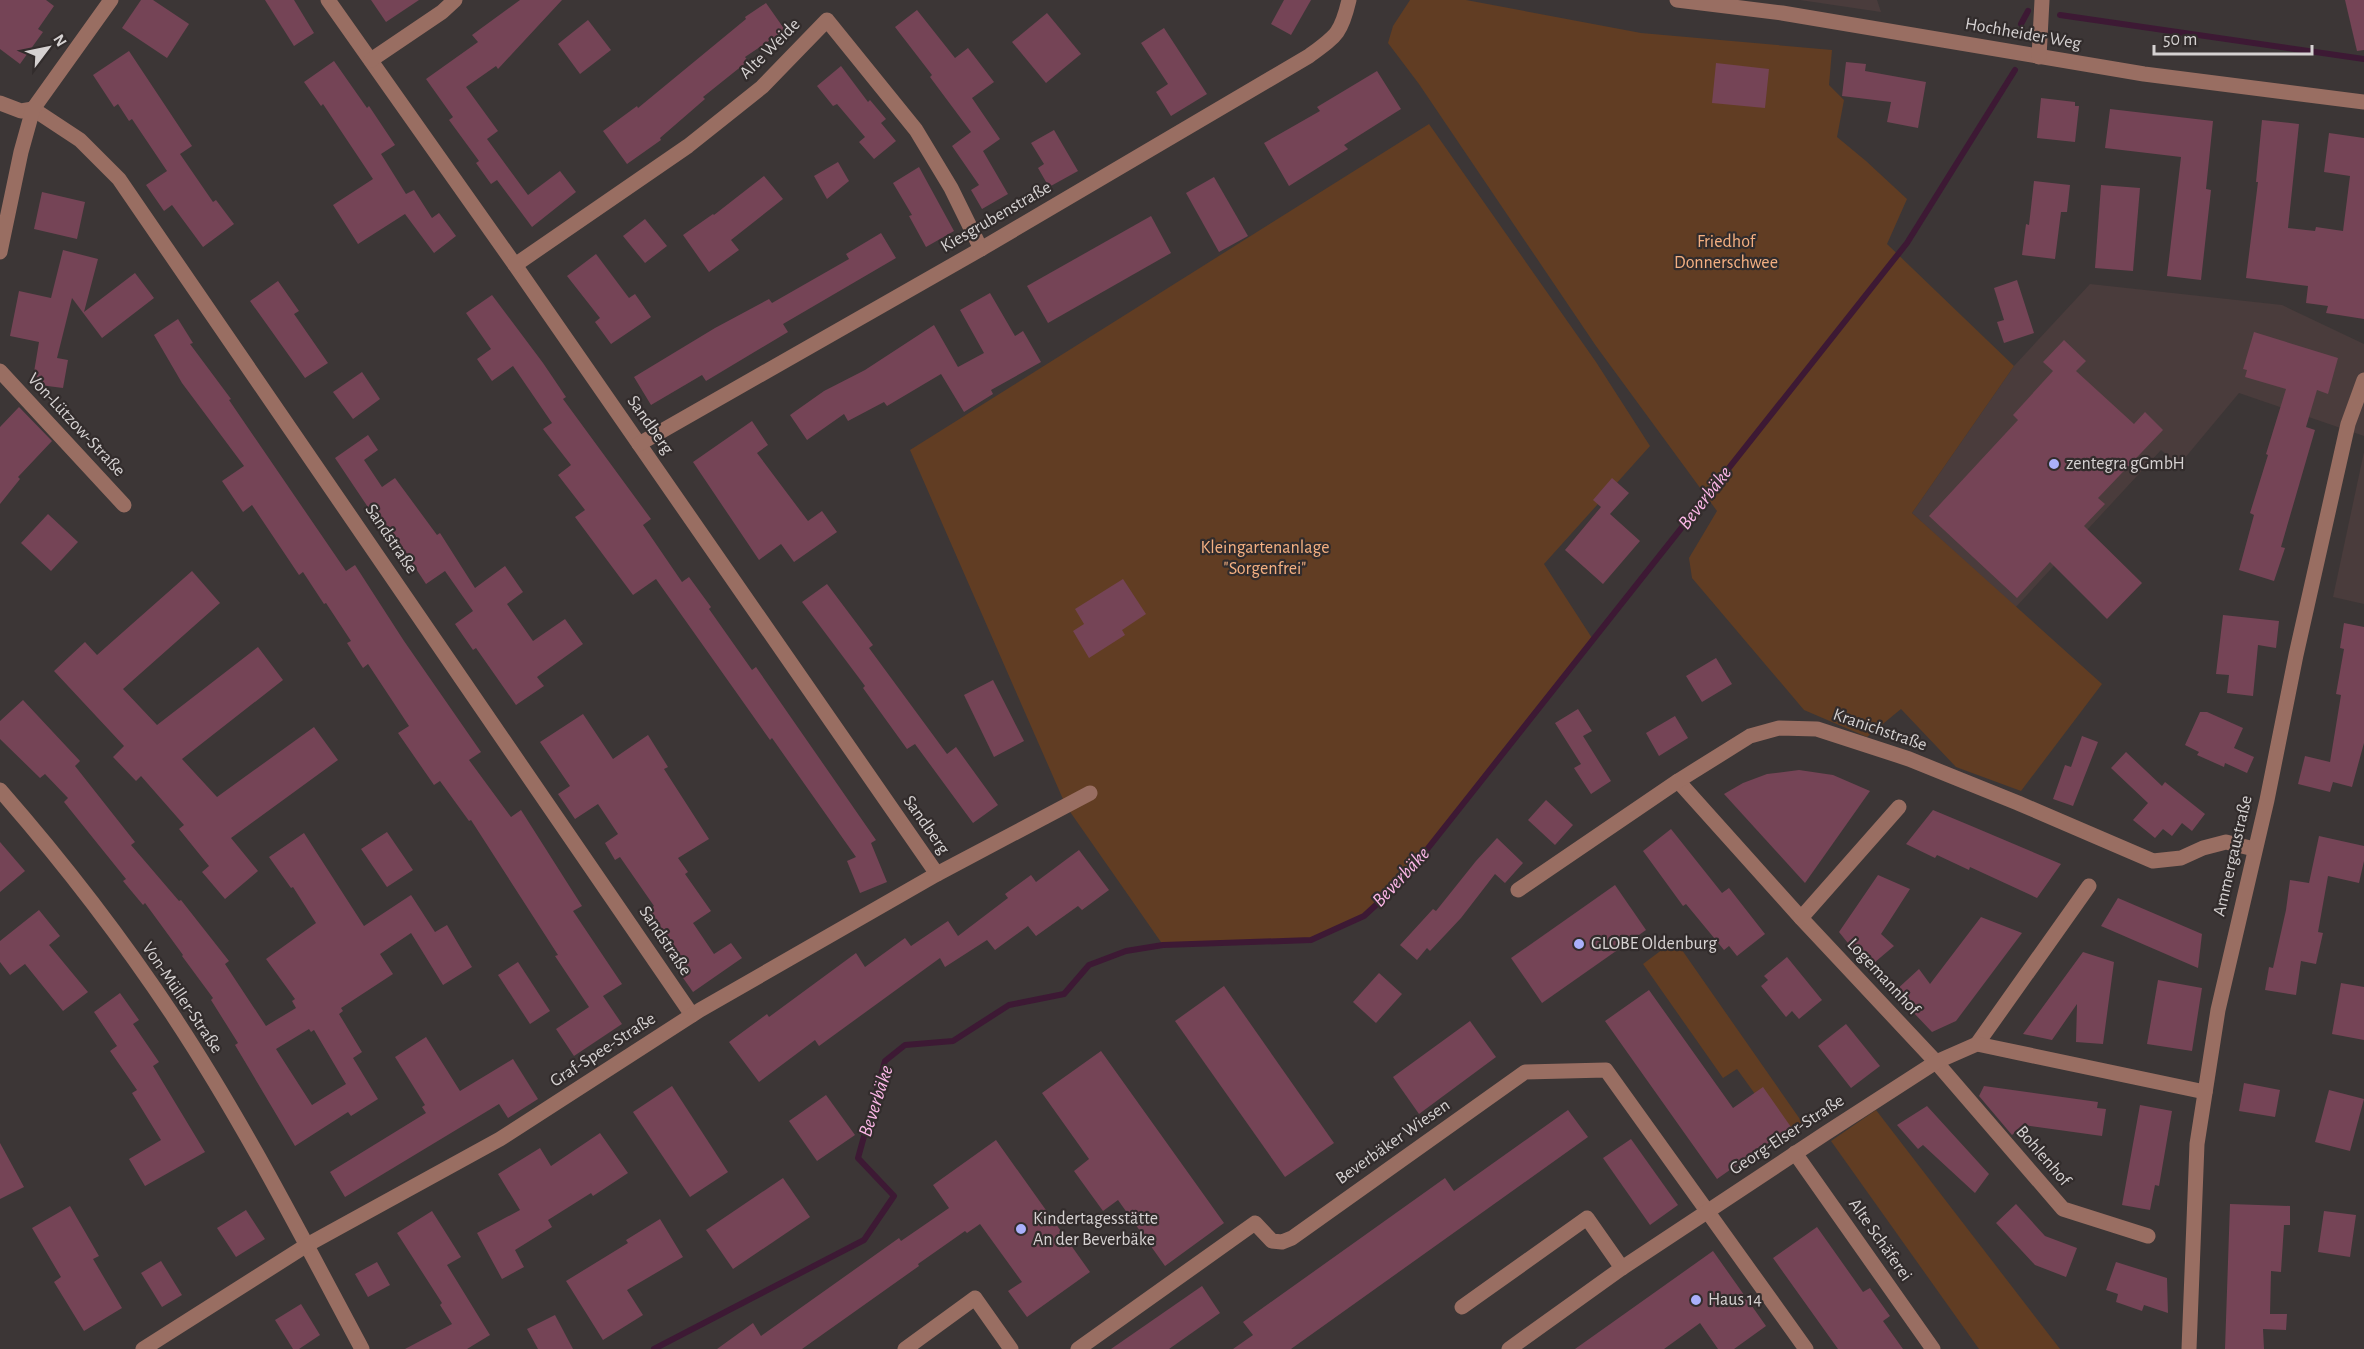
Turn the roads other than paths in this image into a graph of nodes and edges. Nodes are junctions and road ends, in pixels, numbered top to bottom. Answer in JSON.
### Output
{"nodes":[{"id":1,"x":111,"y":0,"type":"edge"},
{"id":2,"x":328,"y":0,"type":"edge"},
{"id":3,"x":455,"y":0,"type":"edge"},
{"id":4,"x":1349,"y":0,"type":"edge"},
{"id":5,"x":1677,"y":0,"type":"edge"},
{"id":6,"x":2042,"y":0,"type":"edge"},
{"id":7,"x":2039,"y":57,"type":"junction"},
{"id":8,"x":371,"y":60,"type":"junction"},
{"id":9,"x":2364,"y":102,"type":"edge"},
{"id":10,"x":0,"y":103,"type":"edge"},
{"id":11,"x":33,"y":109,"type":"junction"},
{"id":12,"x":981,"y":249,"type":"junction"},
{"id":13,"x":0,"y":252,"type":"edge"},
{"id":14,"x":515,"y":265,"type":"junction"},
{"id":15,"x":0,"y":371,"type":"edge"},
{"id":16,"x":2364,"y":380,"type":"edge"},
{"id":17,"x":639,"y":444,"type":"junction"},
{"id":18,"x":124,"y":505,"type":"dead end"},
{"id":19,"x":1678,"y":781,"type":"junction"},
{"id":20,"x":0,"y":790,"type":"edge"},
{"id":21,"x":1090,"y":793,"type":"dead end"},
{"id":22,"x":1899,"y":807,"type":"dead end"},
{"id":23,"x":2254,"y":849,"type":"junction"},
{"id":24,"x":936,"y":874,"type":"junction"},
{"id":25,"x":2089,"y":886,"type":"dead end"},
{"id":26,"x":1518,"y":890,"type":"dead end"},
{"id":27,"x":1801,"y":918,"type":"junction"},
{"id":28,"x":692,"y":1015,"type":"junction"},
{"id":29,"x":1977,"y":1044,"type":"junction"},
{"id":30,"x":1936,"y":1062,"type":"junction"},
{"id":31,"x":2205,"y":1092,"type":"junction"},
{"id":32,"x":1795,"y":1153,"type":"junction"},
{"id":33,"x":1707,"y":1211,"type":"junction"},
{"id":34,"x":2148,"y":1236,"type":"dead end"},
{"id":35,"x":307,"y":1245,"type":"junction"},
{"id":36,"x":1622,"y":1268,"type":"junction"},
{"id":37,"x":1462,"y":1307,"type":"dead end"},
{"id":38,"x":143,"y":1349,"type":"edge"},
{"id":39,"x":362,"y":1349,"type":"edge"},
{"id":40,"x":905,"y":1349,"type":"edge"},
{"id":41,"x":1011,"y":1349,"type":"edge"},
{"id":42,"x":1078,"y":1349,"type":"edge"},
{"id":43,"x":1509,"y":1349,"type":"edge"},
{"id":44,"x":1806,"y":1349,"type":"edge"},
{"id":45,"x":1933,"y":1349,"type":"edge"},
{"id":46,"x":2189,"y":1349,"type":"edge"}],
"edges":[{"from":1,"to":11,"type":"street"},
{"from":2,"to":8,"type":"street","name":"Sandberg"},
{"from":3,"to":8,"type":"street"},
{"from":4,"to":12,"type":"street","name":"Kiesgrubenstraße"},
{"from":5,"to":7,"type":"street","name":"Hochheider Weg"},
{"from":6,"to":7,"type":"street"},
{"from":7,"to":9,"type":"street","name":"Hochheider Weg"},
{"from":8,"to":14,"type":"street","name":"Sandberg"},
{"from":10,"to":11,"type":"street"},
{"from":11,"to":13,"type":"street"},
{"from":11,"to":28,"type":"street","name":"Sandstraße"},
{"from":12,"to":14,"type":"street","name":"Alte Weide"},
{"from":12,"to":17,"type":"street","name":"Kiesgrubenstraße"},
{"from":14,"to":17,"type":"street","name":"Sandberg"},
{"from":15,"to":18,"type":"street","name":"Von-Lützow-Straße"},
{"from":16,"to":23,"type":"street","name":"Ammergaustraße"},
{"from":17,"to":24,"type":"street","name":"Sandberg"},
{"from":19,"to":23,"type":"street","name":"Kranichstraße"},
{"from":19,"to":26,"type":"street","name":"Kranichstraße"},
{"from":19,"to":27,"type":"street","name":"Logemannhof"},
{"from":20,"to":35,"type":"street","name":"Von-Müller-Straße"},
{"from":21,"to":24,"type":"street","name":"Graf-Spee-Straße"},
{"from":22,"to":27,"type":"street"},
{"from":23,"to":31,"type":"street","name":"Ammergaustraße"},
{"from":24,"to":28,"type":"street","name":"Graf-Spee-Straße"},
{"from":25,"to":29,"type":"street"},
{"from":27,"to":30,"type":"street","name":"Logemannhof"},
{"from":28,"to":35,"type":"street","name":"Graf-Spee-Straße"},
{"from":29,"to":30,"type":"street","name":"Georg-Elser-Straße"},
{"from":29,"to":31,"type":"street"},
{"from":30,"to":32,"type":"street","name":"Georg-Elser-Straße"},
{"from":30,"to":34,"type":"street","name":"Bohlenhof"},
{"from":31,"to":46,"type":"street","name":"Ammergaustraße"},
{"from":32,"to":33,"type":"street","name":"Georg-Elser-Straße"},
{"from":32,"to":45,"type":"street","name":"Alte Schäferei"},
{"from":33,"to":36,"type":"street","name":"Georg-Elser-Straße"},
{"from":33,"to":42,"type":"street","name":"Beverbäker Wiesen"},
{"from":33,"to":44,"type":"street"},
{"from":35,"to":38,"type":"street","name":"Graf-Spee-Straße"},
{"from":35,"to":39,"type":"street","name":"Von-Müller-Straße"},
{"from":36,"to":37,"type":"street"},
{"from":36,"to":43,"type":"street","name":"Georg-Elser-Straße"},
{"from":40,"to":41,"type":"street"}]}
